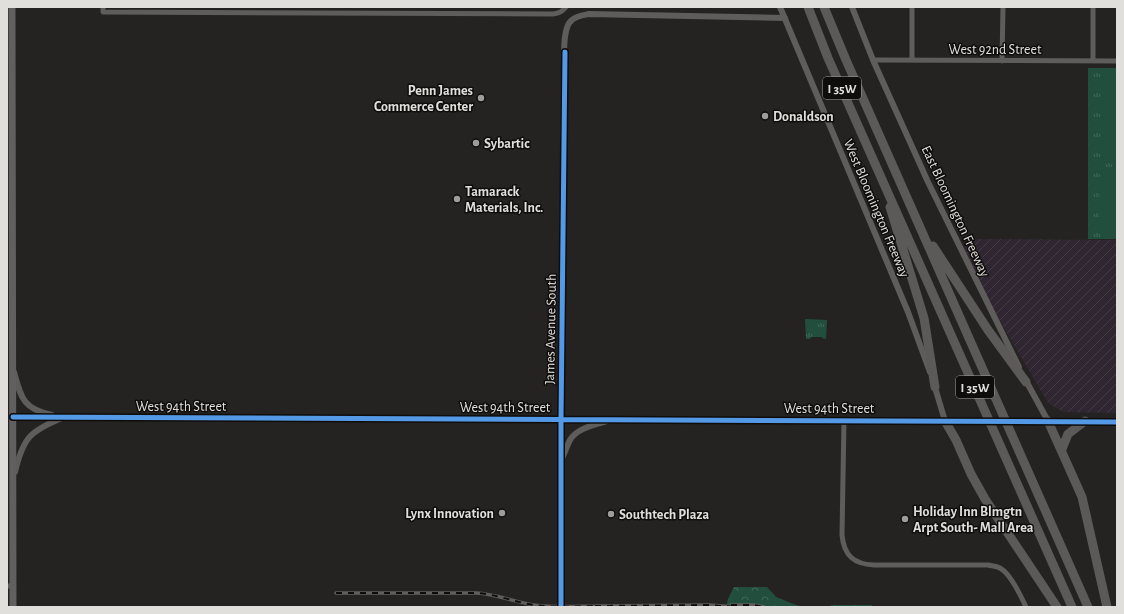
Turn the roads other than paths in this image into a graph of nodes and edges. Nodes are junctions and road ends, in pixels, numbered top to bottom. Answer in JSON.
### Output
{"nodes":[{"id":1,"x":12,"y":7,"type":"edge"},
{"id":2,"x":478,"y":7,"type":"edge"},
{"id":3,"x":780,"y":7,"type":"edge"},
{"id":4,"x":808,"y":7,"type":"edge"},
{"id":5,"x":824,"y":7,"type":"edge"},
{"id":6,"x":852,"y":7,"type":"edge"},
{"id":7,"x":912,"y":7,"type":"edge"},
{"id":8,"x":1003,"y":7,"type":"edge"},
{"id":9,"x":1093,"y":7,"type":"edge"},
{"id":10,"x":564,"y":9,"type":"edge"},
{"id":11,"x":103,"y":10,"type":"edge"},
{"id":12,"x":201,"y":10,"type":"edge"},
{"id":13,"x":300,"y":10,"type":"edge"},
{"id":14,"x":392,"y":10,"type":"edge"},
{"id":15,"x":478,"y":13,"type":"junction"},
{"id":16,"x":785,"y":18,"type":"junction"},
{"id":17,"x":10,"y":57,"type":"edge"},
{"id":18,"x":873,"y":60,"type":"junction"},
{"id":19,"x":912,"y":60,"type":"junction"},
{"id":20,"x":1002,"y":61,"type":"junction"},
{"id":21,"x":1093,"y":61,"type":"junction"},
{"id":22,"x":1117,"y":61,"type":"edge"},
{"id":23,"x":877,"y":168,"type":"junction"},
{"id":24,"x":918,"y":224,"type":"junction"},
{"id":25,"x":10,"y":238,"type":"edge"},
{"id":26,"x":14,"y":369,"type":"junction"},
{"id":27,"x":1026,"y":382,"type":"junction"},
{"id":28,"x":935,"y":386,"type":"junction"},
{"id":29,"x":13,"y":417,"type":"junction"},
{"id":30,"x":65,"y":417,"type":"junction"},
{"id":31,"x":561,"y":419,"type":"junction"},
{"id":32,"x":614,"y":419,"type":"junction"},
{"id":33,"x":844,"y":420,"type":"junction"},
{"id":34,"x":945,"y":421,"type":"junction"},
{"id":35,"x":1048,"y":421,"type":"junction"},
{"id":36,"x":1085,"y":421,"type":"junction"},
{"id":37,"x":1117,"y":422,"type":"edge"},
{"id":38,"x":1062,"y":449,"type":"junction"},
{"id":39,"x":561,"y":462,"type":"junction"},
{"id":40,"x":14,"y":476,"type":"junction"},
{"id":41,"x":10,"y":586,"type":"edge"},
{"id":42,"x":13,"y":607,"type":"edge"},
{"id":43,"x":561,"y":607,"type":"edge"},
{"id":44,"x":1026,"y":607,"type":"edge"},
{"id":45,"x":1057,"y":607,"type":"edge"},
{"id":46,"x":1072,"y":607,"type":"edge"},
{"id":47,"x":1088,"y":607,"type":"edge"},
{"id":48,"x":1107,"y":607,"type":"edge"}],
"edges":[{"from":1,"to":17,"type":"main road"},
{"from":2,"to":15,"type":"street"},
{"from":3,"to":16,"type":"street","name":"West Bloomington Freeway"},
{"from":4,"to":23,"type":"highway","number":"I 35W"},
{"from":5,"to":24,"type":"highway","number":"I 35W"},
{"from":6,"to":18,"type":"street","name":"East Bloomington Freeway"},
{"from":7,"to":19,"type":"street"},
{"from":8,"to":20,"type":"street"},
{"from":9,"to":21,"type":"street"},
{"from":10,"to":15,"type":"street"},
{"from":11,"to":12,"type":"street"},
{"from":12,"to":13,"type":"street"},
{"from":13,"to":14,"type":"street"},
{"from":14,"to":15,"type":"street"},
{"from":16,"to":28,"type":"street","name":"West Bloomington Freeway"},
{"from":16,"to":31,"type":"street","name":"James Avenue South"},
{"from":17,"to":25,"type":"main road"},
{"from":18,"to":19,"type":"street","name":"West 92nd Street"},
{"from":18,"to":27,"type":"street","name":"East Bloomington Freeway"},
{"from":19,"to":20,"type":"street","name":"West 92nd Street"},
{"from":20,"to":21,"type":"street","name":"West 92nd Street"},
{"from":21,"to":22,"type":"street","name":"West 92nd Street"},
{"from":23,"to":28,"type":"highway"},
{"from":23,"to":46,"type":"highway","number":"I 35W"},
{"from":24,"to":27,"type":"highway"},
{"from":24,"to":47,"type":"highway","number":"I 35W"},
{"from":25,"to":26,"type":"main road"},
{"from":26,"to":29,"type":"main road"},
{"from":26,"to":30,"type":"street"},
{"from":27,"to":35,"type":"street","name":"East Bloomington Freeway"},
{"from":28,"to":34,"type":"street","name":"West Bloomington Freeway"},
{"from":29,"to":30,"type":"street","name":"West 94th Street"},
{"from":29,"to":40,"type":"main road"},
{"from":30,"to":31,"type":"street","name":"West 94th Street"},
{"from":30,"to":40,"type":"street"},
{"from":31,"to":32,"type":"street","name":"West 94th Street"},
{"from":31,"to":39,"type":"street","name":"James Avenue South"},
{"from":32,"to":33,"type":"street","name":"West 94th Street"},
{"from":32,"to":39,"type":"street"},
{"from":33,"to":34,"type":"street","name":"West 94th Street"},
{"from":33,"to":44,"type":"street"},
{"from":34,"to":35,"type":"street","name":"West 94th Street","bridge":true},
{"from":34,"to":45,"type":"highway"},
{"from":35,"to":36,"type":"street","name":"West 94th Street"},
{"from":35,"to":38,"type":"highway"},
{"from":36,"to":37,"type":"street","name":"West 94th Street"},
{"from":36,"to":38,"type":"highway"},
{"from":38,"to":48,"type":"highway"},
{"from":39,"to":43,"type":"street","name":"James Avenue South"},
{"from":40,"to":41,"type":"main road"},
{"from":41,"to":42,"type":"main road"}]}
